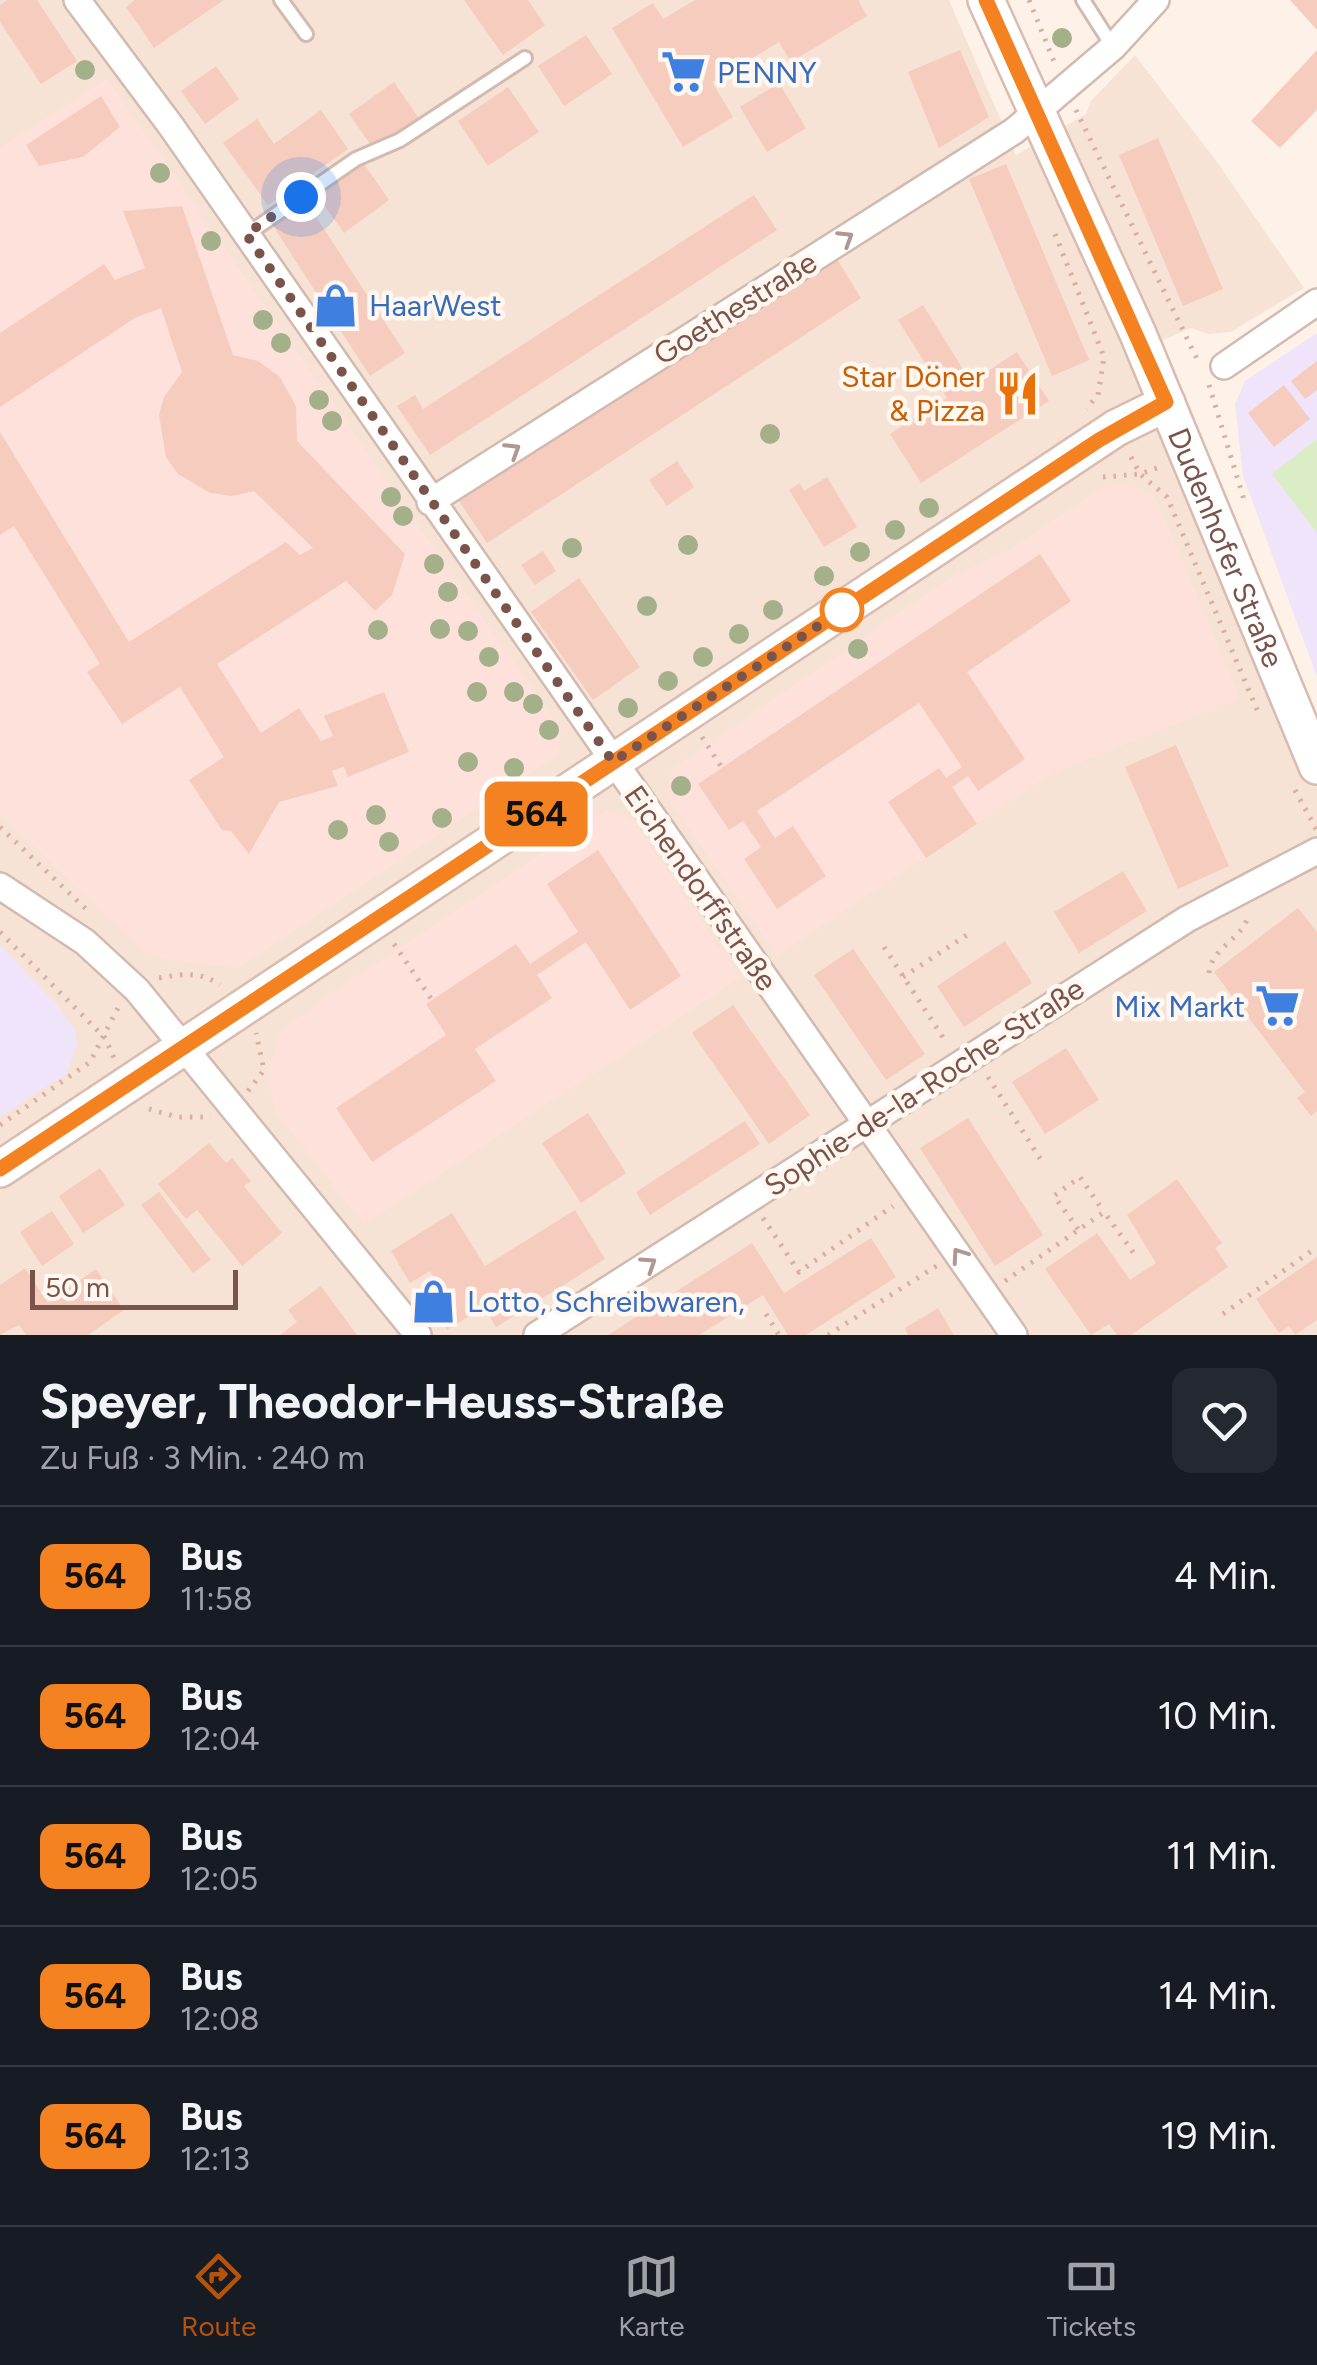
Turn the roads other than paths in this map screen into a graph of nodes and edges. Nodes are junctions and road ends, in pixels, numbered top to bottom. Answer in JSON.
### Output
{"nodes":[{"id":1,"x":76,"y":0,"type":"edge"},
{"id":2,"x":281,"y":0,"type":"edge"},
{"id":3,"x":986,"y":0,"type":"edge"},
{"id":4,"x":1083,"y":0,"type":"edge"},
{"id":5,"x":1156,"y":0,"type":"edge"},
{"id":6,"x":306,"y":34,"type":"dead end"},
{"id":7,"x":1112,"y":47,"type":"junction"},
{"id":8,"x":526,"y":58,"type":"dead end"},
{"id":9,"x":1037,"y":110,"type":"junction"},
{"id":10,"x":246,"y":234,"type":"junction"},
{"id":11,"x":1317,"y":302,"type":"edge"},
{"id":12,"x":1224,"y":366,"type":"dead end"},
{"id":13,"x":1166,"y":402,"type":"junction"},
{"id":14,"x":430,"y":502,"type":"junction"},
{"id":15,"x":613,"y":762,"type":"junction"},
{"id":16,"x":1304,"y":775,"type":"edge"},
{"id":17,"x":1317,"y":850,"type":"edge"},
{"id":18,"x":0,"y":886,"type":"edge"},
{"id":19,"x":184,"y":1048,"type":"junction"},
{"id":20,"x":866,"y":1123,"type":"junction"},
{"id":21,"x":0,"y":1170,"type":"edge"},
{"id":22,"x":418,"y":1335,"type":"edge"},
{"id":23,"x":537,"y":1335,"type":"edge"},
{"id":24,"x":1014,"y":1335,"type":"edge"}],
"edges":[{"from":1,"to":10,"type":"street","name":"Eichendorffstraße"},
{"from":2,"to":6,"type":"lane"},
{"from":3,"to":9,"type":"main road","name":"Dudenhofer Straße"},
{"from":4,"to":7,"type":"lane"},
{"from":5,"to":7,"type":"street","name":"Goethestraße"},
{"from":7,"to":9,"type":"street","name":"Goethestraße"},
{"from":8,"to":10,"type":"lane"},
{"from":9,"to":13,"type":"main road","name":"Dudenhofer Straße"},
{"from":14,"to":9,"type":"street","name":"Goethestraße","one_way":true},
{"from":10,"to":14,"type":"street","name":"Eichendorffstraße"},
{"from":11,"to":12,"type":"street"},
{"from":13,"to":15,"type":"main road"},
{"from":13,"to":16,"type":"main road","name":"Dudenhofer Straße"},
{"from":14,"to":15,"type":"street","name":"Eichendorffstraße"},
{"from":15,"to":19,"type":"main road"},
{"from":15,"to":20,"type":"street","name":"Eichendorffstraße"},
{"from":17,"to":20,"type":"street","name":"Sophie-de-la-Roche-Straße"},
{"from":18,"to":19,"type":"street"},
{"from":19,"to":21,"type":"main road"},
{"from":19,"to":22,"type":"street"},
{"from":23,"to":20,"type":"street","name":"Sophie-de-la-Roche-Straße","one_way":true},
{"from":24,"to":20,"type":"street","name":"Eichendorffstraße","one_way":true}]}
